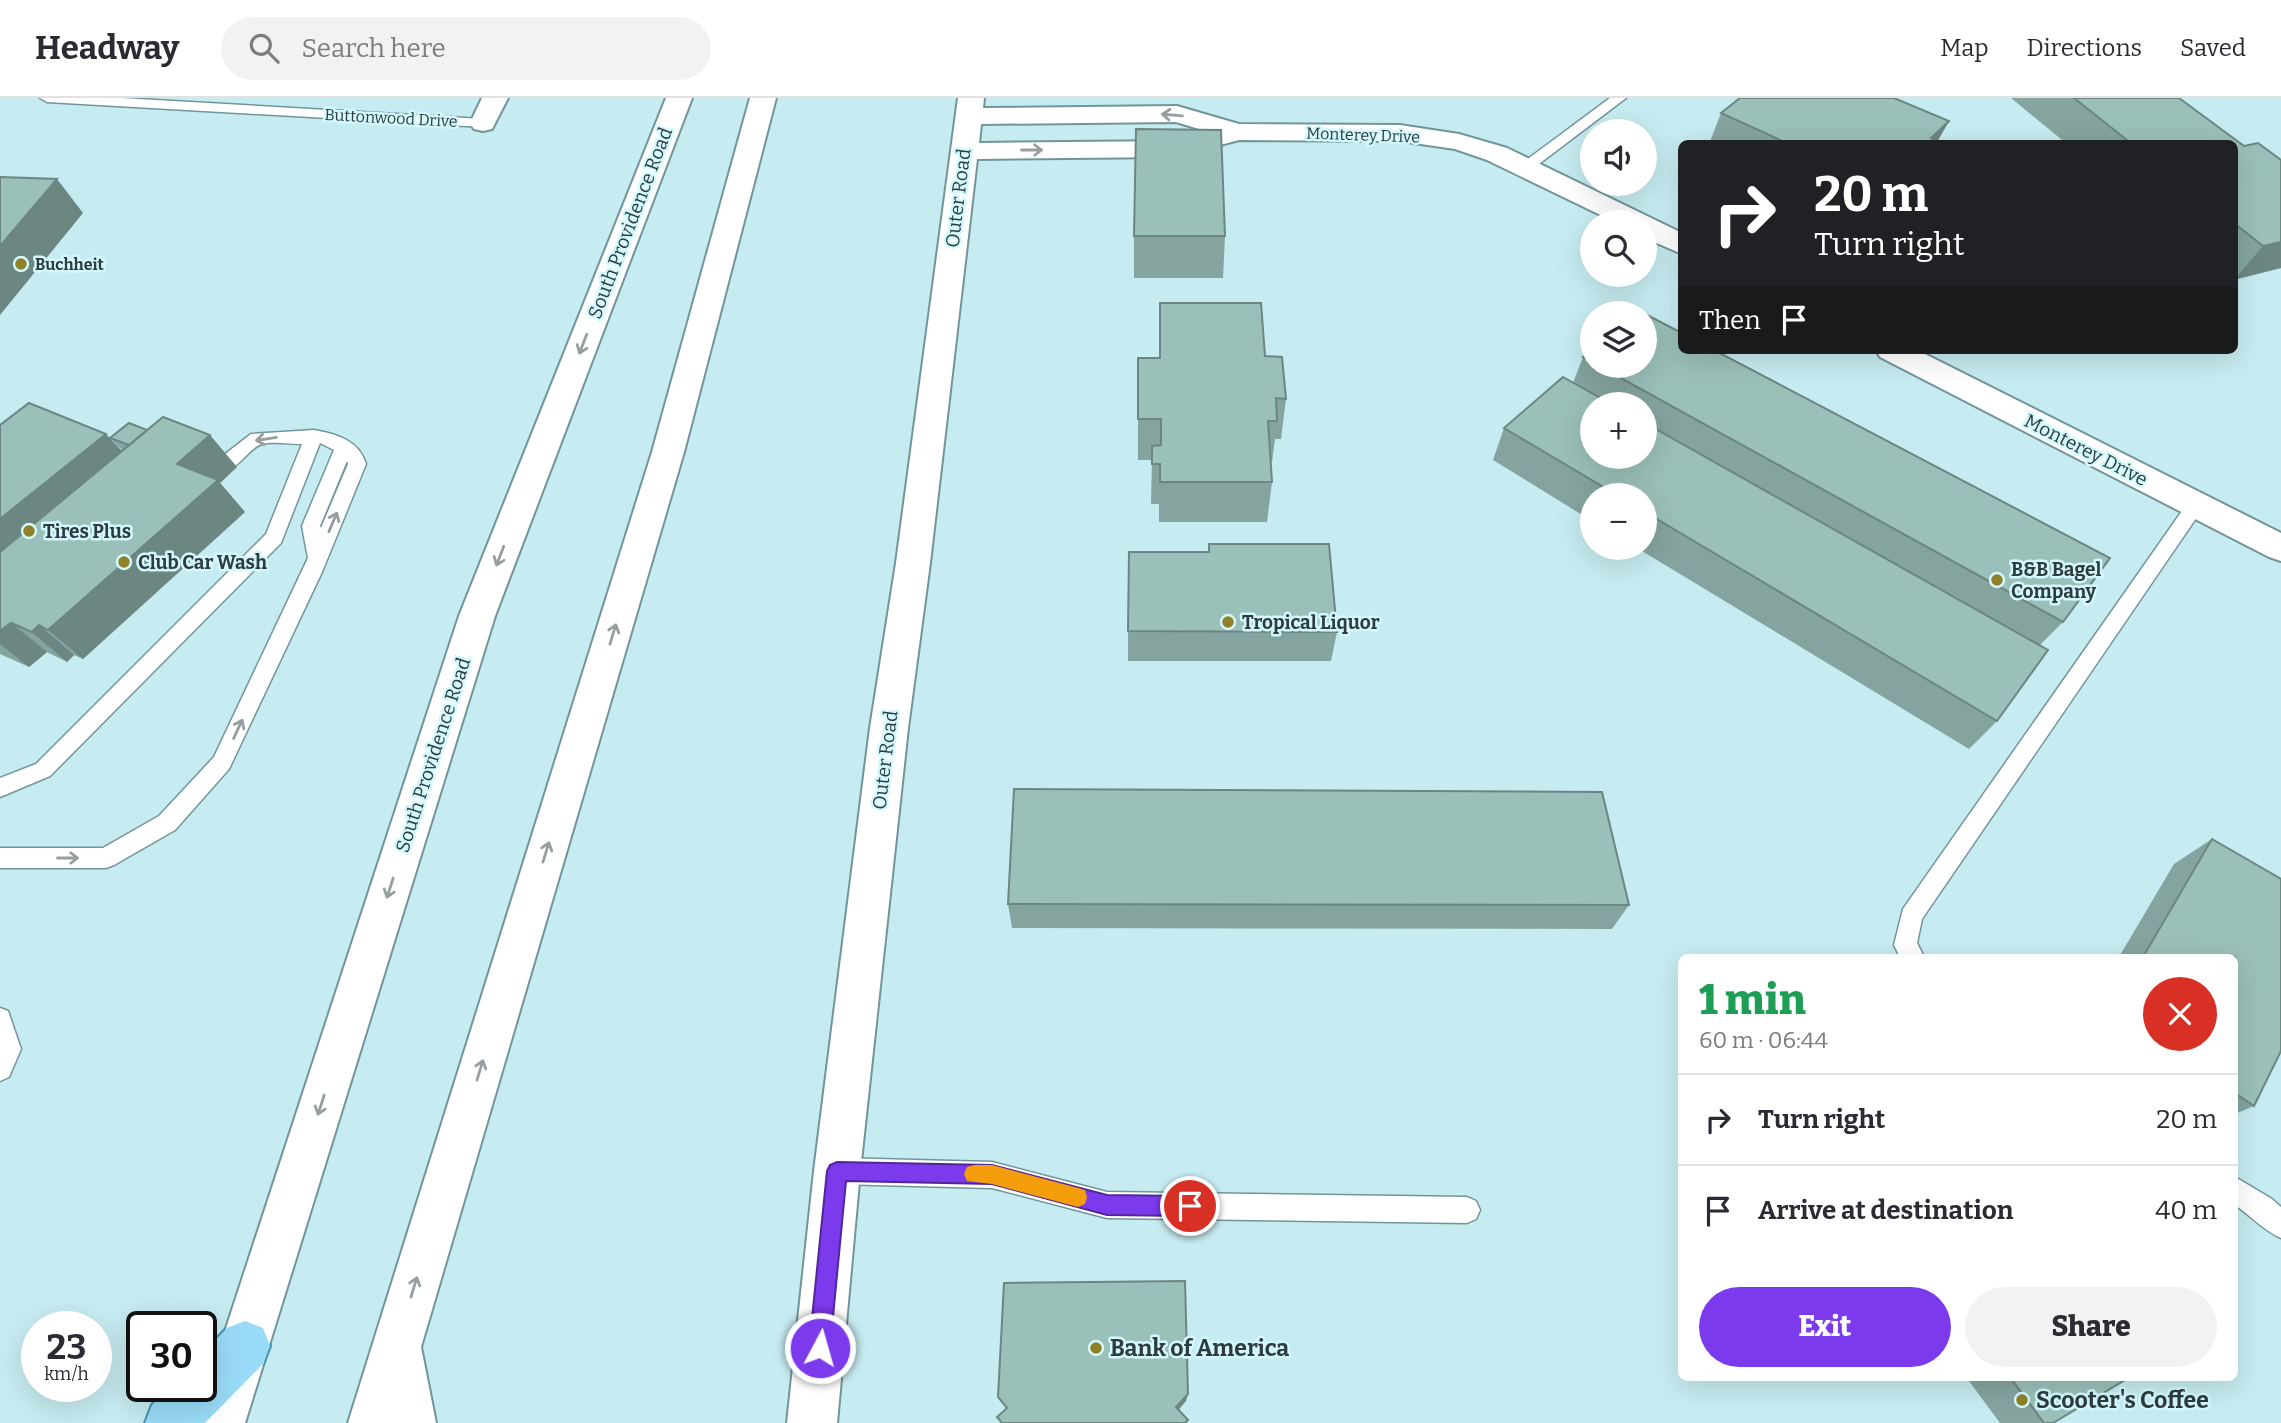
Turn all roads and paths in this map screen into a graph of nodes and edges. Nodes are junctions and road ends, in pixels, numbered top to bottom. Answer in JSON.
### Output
{"nodes":[{"id":1,"x":47,"y":98,"type":"edge"},
{"id":2,"x":495,"y":98,"type":"edge"},
{"id":3,"x":679,"y":98,"type":"edge"},
{"id":4,"x":1619,"y":98,"type":"edge"},
{"id":5,"x":111,"y":100,"type":"edge"},
{"id":6,"x":758,"y":103,"type":"edge"},
{"id":7,"x":968,"y":122,"type":"edge"},
{"id":8,"x":483,"y":123,"type":"joint"},
{"id":9,"x":1526,"y":167,"type":"junction"},
{"id":10,"x":1613,"y":210,"type":"edge"},
{"id":11,"x":1657,"y":232,"type":"edge"},
{"id":12,"x":1678,"y":243,"type":"edge"},
{"id":13,"x":1899,"y":354,"type":"edge"},
{"id":14,"x":314,"y":436,"type":"junction"},
{"id":15,"x":226,"y":463,"type":"dead end"},
{"id":16,"x":2195,"y":506,"type":"junction"},
{"id":17,"x":2281,"y":548,"type":"edge"},
{"id":18,"x":0,"y":788,"type":"edge"},
{"id":19,"x":0,"y":858,"type":"edge"},
{"id":20,"x":1911,"y":954,"type":"edge"},
{"id":21,"x":0,"y":1019,"type":"edge"},
{"id":22,"x":0,"y":1069,"type":"edge"},
{"id":23,"x":837,"y":1171,"type":"junction"},
{"id":24,"x":2238,"y":1192,"type":"edge"},
{"id":25,"x":1467,"y":1210,"type":"dead end"},
{"id":26,"x":2281,"y":1225,"type":"edge"},
{"id":27,"x":396,"y":1345,"type":"junction"},
{"id":28,"x":245,"y":1346,"type":"junction"},
{"id":29,"x":170,"y":1423,"type":"edge"},
{"id":30,"x":220,"y":1423,"type":"edge"},
{"id":31,"x":373,"y":1423,"type":"edge"},
{"id":32,"x":411,"y":1423,"type":"edge"},
{"id":33,"x":812,"y":1423,"type":"edge"}],
"edges":[{"from":1,"to":5,"type":"lane","name":"Buttonwood Drive"},
{"from":2,"to":8,"type":"main road"},
{"from":3,"to":28,"type":"main road","name":"South Providence Road","one_way":true},
{"from":4,"to":9,"type":"lane"},
{"from":5,"to":8,"type":"lane","name":"Buttonwood Drive"},
{"from":27,"to":6,"type":"main road","one_way":true},
{"from":7,"to":9,"type":"main road","name":"Monterey Drive"},
{"from":7,"to":23,"type":"main road","name":"Outer Road"},
{"from":9,"to":10,"type":"main road","name":"Monterey Drive"},
{"from":11,"to":12,"type":"main road"},
{"from":13,"to":16,"type":"main road","name":"Monterey Drive"},
{"from":14,"to":15,"type":"lane","one_way":true},
{"from":14,"to":18,"type":"lane"},
{"from":19,"to":14,"type":"lane","one_way":true},
{"from":16,"to":17,"type":"main road","name":"Monterey Drive"},
{"from":16,"to":20,"type":"lane"},
{"from":21,"to":22,"type":"lane"},
{"from":23,"to":25,"type":"lane"},
{"from":23,"to":33,"type":"main road","name":"Outer Road"},
{"from":24,"to":26,"type":"lane"},
{"from":27,"to":31,"type":"main road"},
{"from":27,"to":32,"type":"main road"},
{"from":28,"to":29,"type":"main road"},
{"from":28,"to":30,"type":"main road","name":"South Providence Road"}]}
